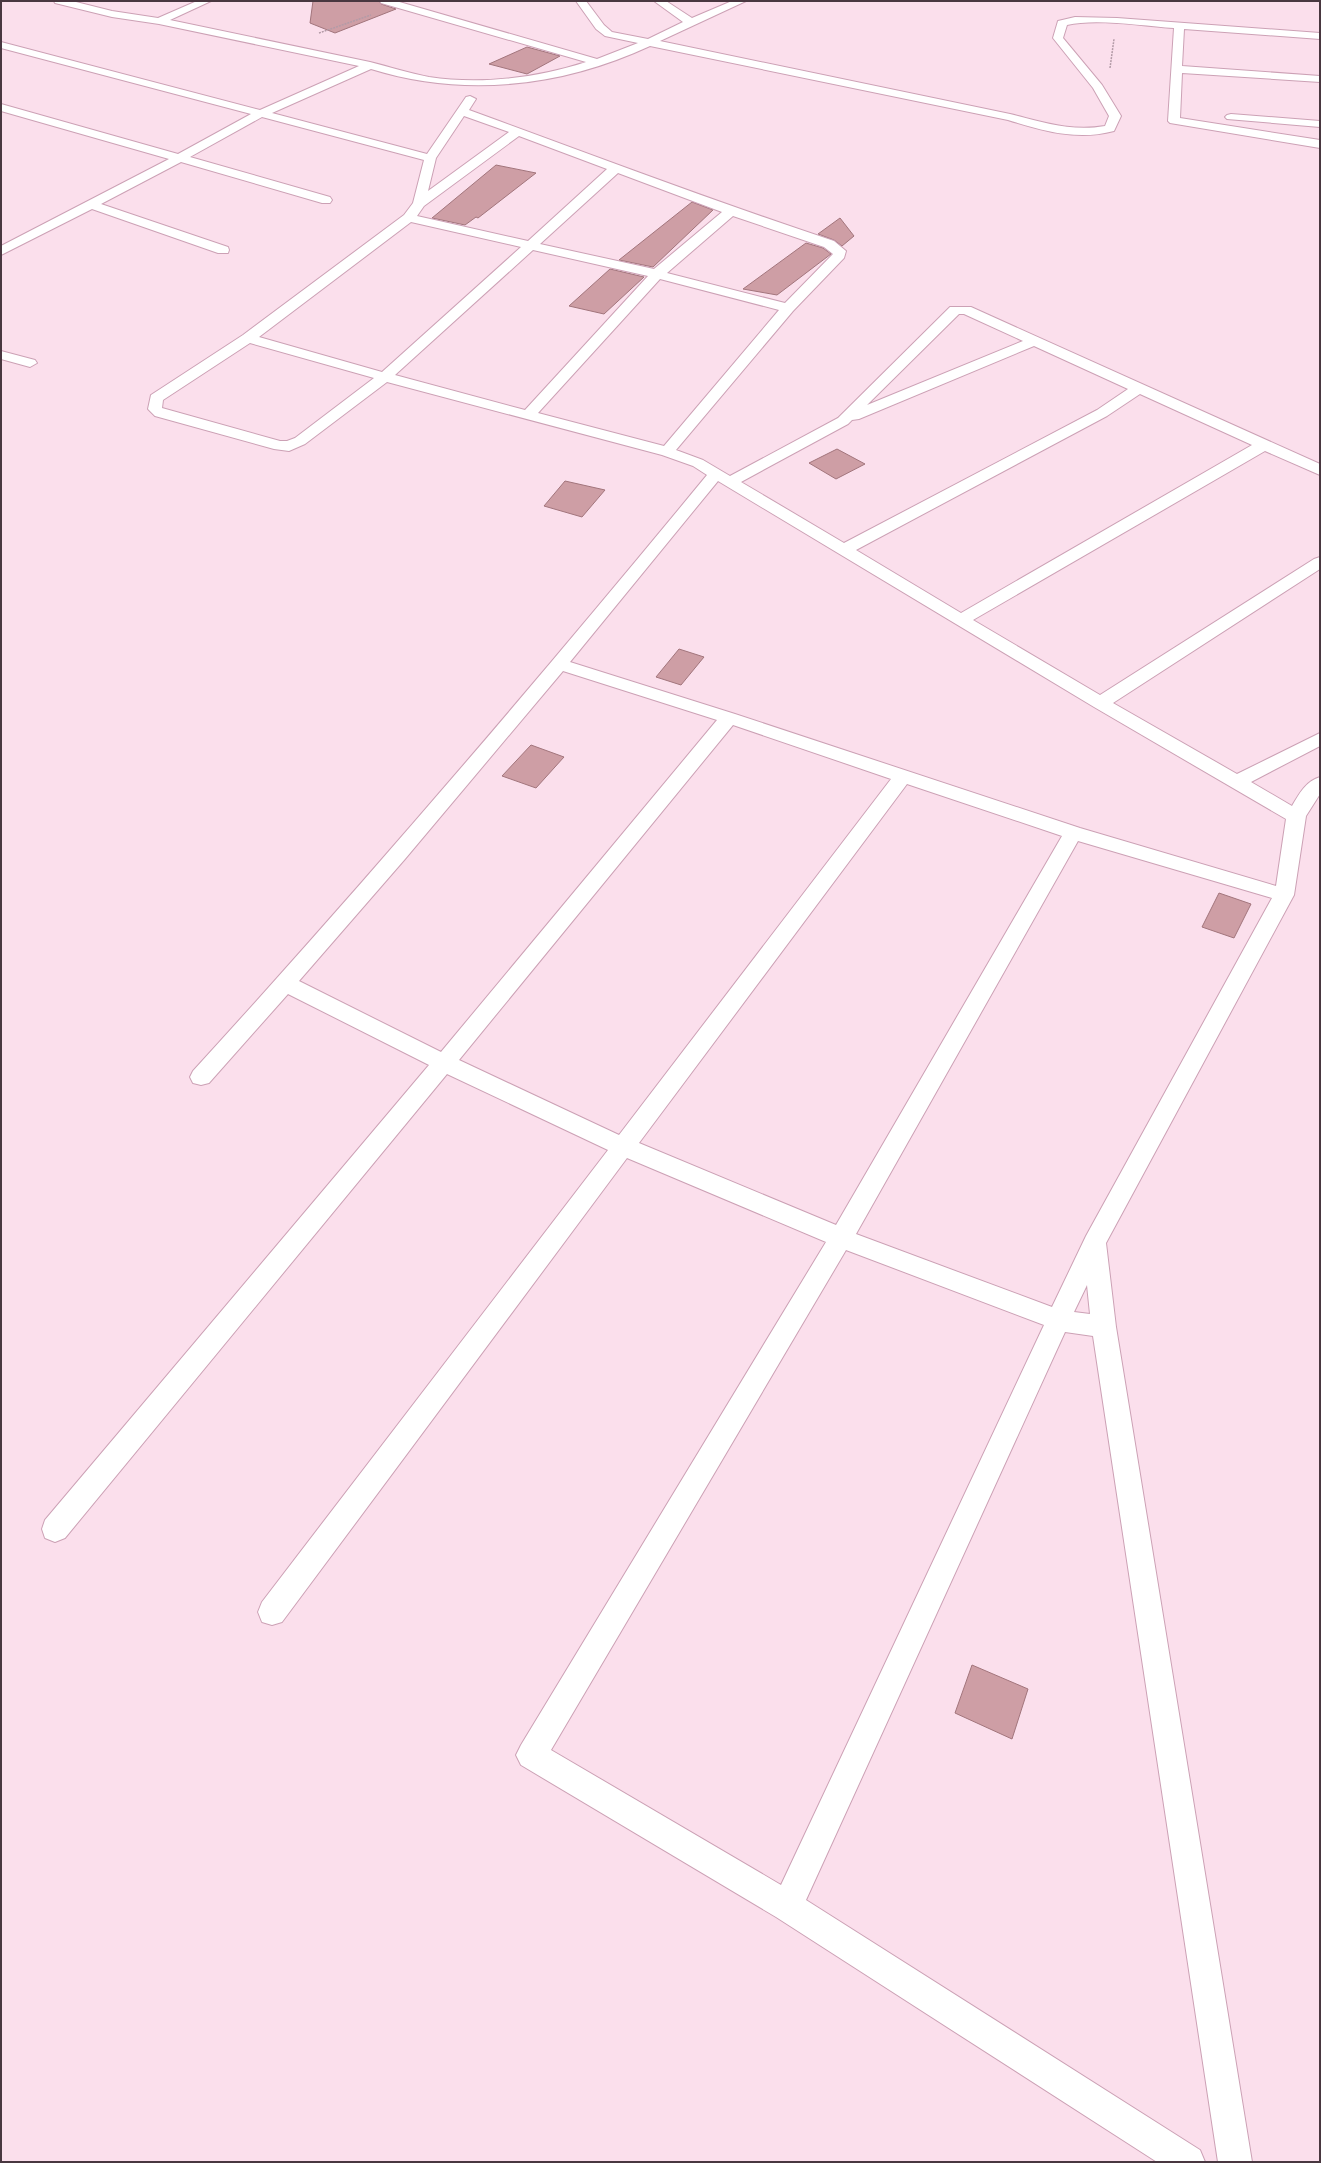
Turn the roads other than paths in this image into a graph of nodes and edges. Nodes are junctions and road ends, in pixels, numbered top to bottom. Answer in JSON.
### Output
{"nodes":[{"id":1,"x":59,"y":1,"type":"edge"},
{"id":2,"x":206,"y":1,"type":"edge"},
{"id":3,"x":385,"y":1,"type":"edge"},
{"id":4,"x":581,"y":1,"type":"edge"},
{"id":5,"x":659,"y":1,"type":"edge"},
{"id":6,"x":741,"y":1,"type":"edge"},
{"id":7,"x":160,"y":21,"type":"junction"},
{"id":8,"x":692,"y":22,"type":"junction"},
{"id":9,"x":1179,"y":26,"type":"junction"},
{"id":10,"x":1320,"y":36,"type":"edge"},
{"id":11,"x":647,"y":44,"type":"junction"},
{"id":12,"x":1,"y":45,"type":"edge"},
{"id":13,"x":597,"y":62,"type":"junction"},
{"id":14,"x":370,"y":65,"type":"junction"},
{"id":15,"x":1176,"y":69,"type":"junction"},
{"id":16,"x":1320,"y":79,"type":"edge"},
{"id":17,"x":482,"y":83,"type":"junction"},
{"id":18,"x":1,"y":107,"type":"edge"},
{"id":19,"x":462,"y":111,"type":"junction"},
{"id":20,"x":262,"y":113,"type":"junction"},
{"id":21,"x":1174,"y":113,"type":"junction"},
{"id":22,"x":1320,"y":124,"type":"edge"},
{"id":23,"x":518,"y":130,"type":"junction"},
{"id":24,"x":1320,"y":144,"type":"edge"},
{"id":25,"x":180,"y":158,"type":"junction"},
{"id":26,"x":430,"y":158,"type":"junction"},
{"id":27,"x":617,"y":167,"type":"junction"},
{"id":28,"x":326,"y":200,"type":"dead end"},
{"id":29,"x":418,"y":203,"type":"junction"},
{"id":30,"x":93,"y":205,"type":"junction"},
{"id":31,"x":731,"y":211,"type":"junction"},
{"id":32,"x":409,"y":218,"type":"junction"},
{"id":33,"x":532,"y":246,"type":"junction"},
{"id":34,"x":223,"y":250,"type":"dead end"},
{"id":35,"x":1,"y":251,"type":"edge"},
{"id":36,"x":657,"y":274,"type":"junction"},
{"id":37,"x":788,"y":308,"type":"junction"},
{"id":38,"x":248,"y":338,"type":"junction"},
{"id":39,"x":1034,"y":341,"type":"junction"},
{"id":40,"x":1,"y":356,"type":"edge"},
{"id":41,"x":30,"y":363,"type":"dead end"},
{"id":42,"x":385,"y":377,"type":"junction"},
{"id":43,"x":1139,"y":388,"type":"junction"},
{"id":44,"x":529,"y":414,"type":"junction"},
{"id":45,"x":843,"y":421,"type":"junction"},
{"id":46,"x":1265,"y":444,"type":"junction"},
{"id":47,"x":666,"y":452,"type":"junction"},
{"id":48,"x":1320,"y":470,"type":"edge"},
{"id":49,"x":723,"y":478,"type":"junction"},
{"id":50,"x":844,"y":550,"type":"junction"},
{"id":51,"x":1320,"y":562,"type":"edge"},
{"id":52,"x":960,"y":620,"type":"junction"},
{"id":53,"x":561,"y":665,"type":"junction"},
{"id":54,"x":1100,"y":703,"type":"junction"},
{"id":55,"x":729,"y":718,"type":"junction"},
{"id":56,"x":1320,"y":739,"type":"edge"},
{"id":57,"x":902,"y":777,"type":"junction"},
{"id":58,"x":1236,"y":782,"type":"junction"},
{"id":59,"x":1311,"y":798,"type":"edge"},
{"id":60,"x":1073,"y":833,"type":"junction"},
{"id":61,"x":1284,"y":895,"type":"junction"},
{"id":62,"x":286,"y":984,"type":"junction"},
{"id":63,"x":444,"y":1063,"type":"junction"},
{"id":64,"x":201,"y":1077,"type":"dead end"},
{"id":65,"x":624,"y":1147,"type":"junction"},
{"id":66,"x":841,"y":1238,"type":"junction"},
{"id":67,"x":1094,"y":1243,"type":"junction"},
{"id":68,"x":1058,"y":1320,"type":"junction"},
{"id":69,"x":1104,"y":1327,"type":"junction"},
{"id":70,"x":55,"y":1529,"type":"dead end"},
{"id":71,"x":272,"y":1612,"type":"dead end"},
{"id":72,"x":787,"y":1906,"type":"junction"},
{"id":73,"x":1188,"y":2162,"type":"edge"},
{"id":74,"x":1235,"y":2162,"type":"edge"}],
"edges":[{"from":1,"to":7,"type":"street"},
{"from":2,"to":7,"type":"street"},
{"from":3,"to":13,"type":"street"},
{"from":4,"to":11,"type":"street"},
{"from":5,"to":8,"type":"street"},
{"from":6,"to":8,"type":"street"},
{"from":7,"to":14,"type":"street"},
{"from":8,"to":11,"type":"street"},
{"from":9,"to":10,"type":"street"},
{"from":9,"to":11,"type":"street"},
{"from":9,"to":15,"type":"street"},
{"from":11,"to":13,"type":"street"},
{"from":12,"to":20,"type":"street"},
{"from":13,"to":17,"type":"street"},
{"from":14,"to":17,"type":"street"},
{"from":14,"to":20,"type":"street"},
{"from":15,"to":16,"type":"street"},
{"from":15,"to":21,"type":"street"},
{"from":17,"to":19,"type":"street"},
{"from":18,"to":25,"type":"street"},
{"from":19,"to":23,"type":"street"},
{"from":19,"to":26,"type":"street"},
{"from":20,"to":25,"type":"street"},
{"from":20,"to":26,"type":"street"},
{"from":21,"to":22,"type":"street"},
{"from":21,"to":24,"type":"street"},
{"from":23,"to":27,"type":"street"},
{"from":23,"to":29,"type":"street"},
{"from":25,"to":28,"type":"street"},
{"from":25,"to":30,"type":"street"},
{"from":26,"to":29,"type":"street"},
{"from":27,"to":31,"type":"street"},
{"from":27,"to":33,"type":"street"},
{"from":29,"to":32,"type":"street"},
{"from":30,"to":34,"type":"street"},
{"from":30,"to":35,"type":"street"},
{"from":31,"to":36,"type":"street"},
{"from":31,"to":37,"type":"street"},
{"from":32,"to":33,"type":"street"},
{"from":32,"to":38,"type":"street"},
{"from":33,"to":36,"type":"street"},
{"from":33,"to":42,"type":"street"},
{"from":36,"to":37,"type":"street"},
{"from":36,"to":44,"type":"street"},
{"from":37,"to":47,"type":"street"},
{"from":38,"to":42,"type":"street"},
{"from":38,"to":42,"type":"street"},
{"from":39,"to":43,"type":"street"},
{"from":39,"to":45,"type":"street"},
{"from":39,"to":45,"type":"street"},
{"from":40,"to":41,"type":"street"},
{"from":42,"to":44,"type":"street"},
{"from":43,"to":46,"type":"street"},
{"from":43,"to":50,"type":"street"},
{"from":44,"to":47,"type":"street"},
{"from":45,"to":49,"type":"street"},
{"from":46,"to":48,"type":"street"},
{"from":46,"to":52,"type":"street"},
{"from":47,"to":49,"type":"street"},
{"from":49,"to":50,"type":"street"},
{"from":49,"to":53,"type":"street"},
{"from":50,"to":52,"type":"street"},
{"from":51,"to":54,"type":"street"},
{"from":52,"to":54,"type":"street"},
{"from":53,"to":55,"type":"street"},
{"from":53,"to":62,"type":"street"},
{"from":54,"to":58,"type":"street"},
{"from":55,"to":57,"type":"street"},
{"from":55,"to":63,"type":"street"},
{"from":56,"to":58,"type":"street"},
{"from":57,"to":60,"type":"street"},
{"from":57,"to":65,"type":"street"},
{"from":58,"to":59,"type":"street"},
{"from":59,"to":61,"type":"street"},
{"from":60,"to":61,"type":"street"},
{"from":60,"to":66,"type":"street"},
{"from":61,"to":67,"type":"street"},
{"from":62,"to":63,"type":"street"},
{"from":62,"to":64,"type":"street"},
{"from":63,"to":65,"type":"street"},
{"from":63,"to":70,"type":"street"},
{"from":65,"to":66,"type":"street"},
{"from":65,"to":71,"type":"street"},
{"from":66,"to":68,"type":"street"},
{"from":66,"to":72,"type":"street"},
{"from":67,"to":68,"type":"street"},
{"from":67,"to":69,"type":"street"},
{"from":68,"to":69,"type":"street"},
{"from":68,"to":72,"type":"street"},
{"from":69,"to":74,"type":"street"},
{"from":72,"to":73,"type":"street"}]}
